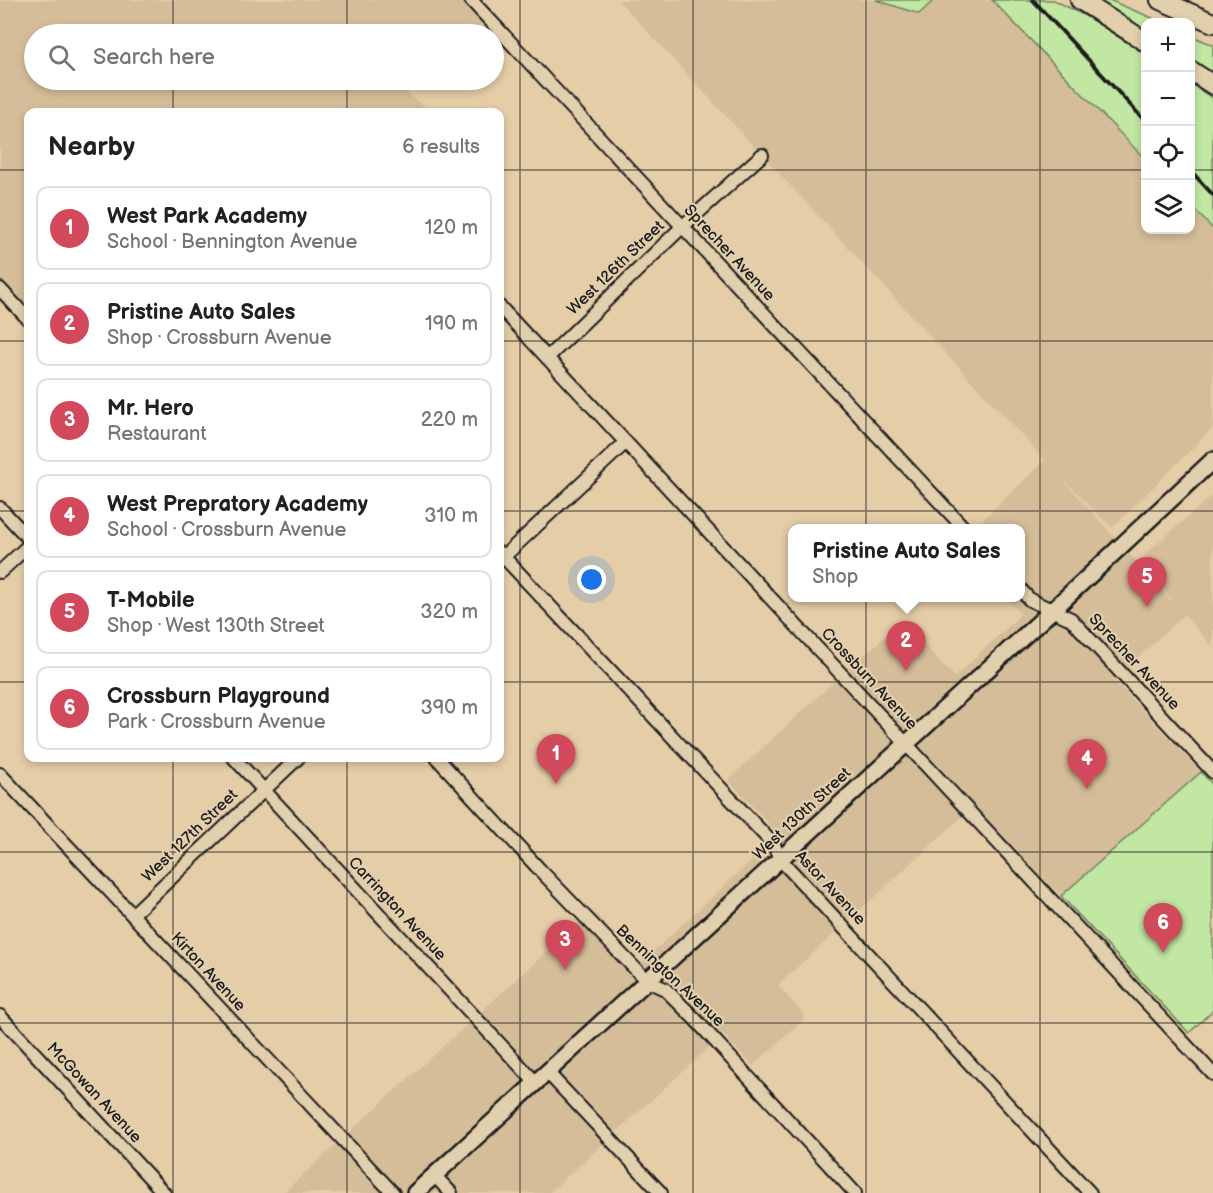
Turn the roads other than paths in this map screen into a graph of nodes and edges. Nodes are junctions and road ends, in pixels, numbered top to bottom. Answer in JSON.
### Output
{"nodes":[{"id":1,"x":471,"y":0,"type":"edge"},
{"id":2,"x":1160,"y":0,"type":"edge"},
{"id":3,"x":1086,"y":4,"type":"edge"},
{"id":4,"x":1213,"y":23,"type":"edge"},
{"id":5,"x":493,"y":24,"type":"edge"},
{"id":6,"x":504,"y":36,"type":"edge"},
{"id":7,"x":1141,"y":39,"type":"edge"},
{"id":8,"x":1194,"y":72,"type":"edge"},
{"id":9,"x":1213,"y":85,"type":"edge"},
{"id":10,"x":762,"y":155,"type":"dead end"},
{"id":11,"x":682,"y":227,"type":"junction"},
{"id":12,"x":0,"y":289,"type":"edge"},
{"id":13,"x":504,"y":311,"type":"edge"},
{"id":14,"x":24,"y":315,"type":"edge"},
{"id":15,"x":547,"y":358,"type":"junction"},
{"id":16,"x":626,"y":442,"type":"junction"},
{"id":17,"x":1213,"y":460,"type":"edge"},
{"id":18,"x":0,"y":508,"type":"edge"},
{"id":19,"x":960,"y":524,"type":"edge"},
{"id":20,"x":24,"y":534,"type":"edge"},
{"id":21,"x":24,"y":550,"type":"edge"},
{"id":22,"x":504,"y":554,"type":"edge"},
{"id":23,"x":504,"y":560,"type":"edge"},
{"id":24,"x":0,"y":572,"type":"edge"},
{"id":25,"x":1025,"y":594,"type":"edge"},
{"id":26,"x":1053,"y":609,"type":"junction"},
{"id":27,"x":905,"y":743,"type":"junction"},
{"id":28,"x":238,"y":762,"type":"edge"},
{"id":29,"x":293,"y":762,"type":"edge"},
{"id":30,"x":441,"y":762,"type":"edge"},
{"id":31,"x":1213,"y":772,"type":"edge"},
{"id":32,"x":0,"y":774,"type":"edge"},
{"id":33,"x":263,"y":789,"type":"junction"},
{"id":34,"x":780,"y":859,"type":"junction"},
{"id":35,"x":132,"y":915,"type":"junction"},
{"id":36,"x":647,"y":981,"type":"junction"},
{"id":37,"x":0,"y":1016,"type":"edge"},
{"id":38,"x":548,"y":1072,"type":"junction"},
{"id":39,"x":1213,"y":1074,"type":"edge"},
{"id":40,"x":536,"y":1083,"type":"junction"},
{"id":41,"x":434,"y":1175,"type":"junction"},
{"id":42,"x":164,"y":1193,"type":"edge"},
{"id":43,"x":393,"y":1193,"type":"edge"},
{"id":44,"x":415,"y":1193,"type":"edge"},
{"id":45,"x":451,"y":1193,"type":"edge"},
{"id":46,"x":661,"y":1193,"type":"edge"},
{"id":47,"x":855,"y":1193,"type":"edge"},
{"id":48,"x":1089,"y":1193,"type":"edge"}],
"edges":[{"from":1,"to":5,"type":"street","name":"Sprecher Avenue"},
{"from":2,"to":4,"type":"highway"},
{"from":3,"to":7,"type":"highway"},
{"from":6,"to":11,"type":"street","name":"Sprecher Avenue"},
{"from":8,"to":9,"type":"highway"},
{"from":10,"to":11,"type":"street","name":"West 126th Street"},
{"from":11,"to":15,"type":"street","name":"West 126th Street"},
{"from":11,"to":19,"type":"street","name":"Sprecher Avenue"},
{"from":12,"to":14,"type":"street"},
{"from":13,"to":15,"type":"street","name":"Crossburn Avenue"},
{"from":15,"to":16,"type":"street","name":"Crossburn Avenue"},
{"from":16,"to":22,"type":"street"},
{"from":16,"to":27,"type":"street","name":"Crossburn Avenue"},
{"from":17,"to":26,"type":"main road","name":"West 130th Street"},
{"from":18,"to":20,"type":"street"},
{"from":21,"to":24,"type":"street"},
{"from":23,"to":34,"type":"street","name":"Astor Avenue"},
{"from":25,"to":26,"type":"street","name":"Sprecher Avenue"},
{"from":26,"to":27,"type":"main road","name":"West 130th Street"},
{"from":26,"to":31,"type":"street","name":"Sprecher Avenue"},
{"from":27,"to":34,"type":"main road","name":"West 130th Street"},
{"from":27,"to":39,"type":"street","name":"Crossburn Avenue"},
{"from":28,"to":33,"type":"street","name":"Carrington Avenue"},
{"from":29,"to":33,"type":"street","name":"West 127th Street"},
{"from":30,"to":36,"type":"street","name":"Bennington Avenue"},
{"from":32,"to":35,"type":"street","name":"Kirton Avenue"},
{"from":33,"to":35,"type":"street","name":"West 127th Street"},
{"from":33,"to":40,"type":"street","name":"Carrington Avenue"},
{"from":34,"to":36,"type":"main road","name":"West 130th Street"},
{"from":34,"to":48,"type":"street","name":"Astor Avenue"},
{"from":35,"to":43,"type":"street","name":"Kirton Avenue"},
{"from":36,"to":38,"type":"main road","name":"West 130th Street"},
{"from":36,"to":47,"type":"street","name":"Bennington Avenue"},
{"from":37,"to":42,"type":"street","name":"McGowan Avenue"},
{"from":38,"to":40,"type":"main road","name":"West 130th Street"},
{"from":38,"to":46,"type":"street"},
{"from":40,"to":41,"type":"main road","name":"West 130th Street"},
{"from":41,"to":44,"type":"main road","name":"West 130th Street"},
{"from":41,"to":45,"type":"street"}]}
